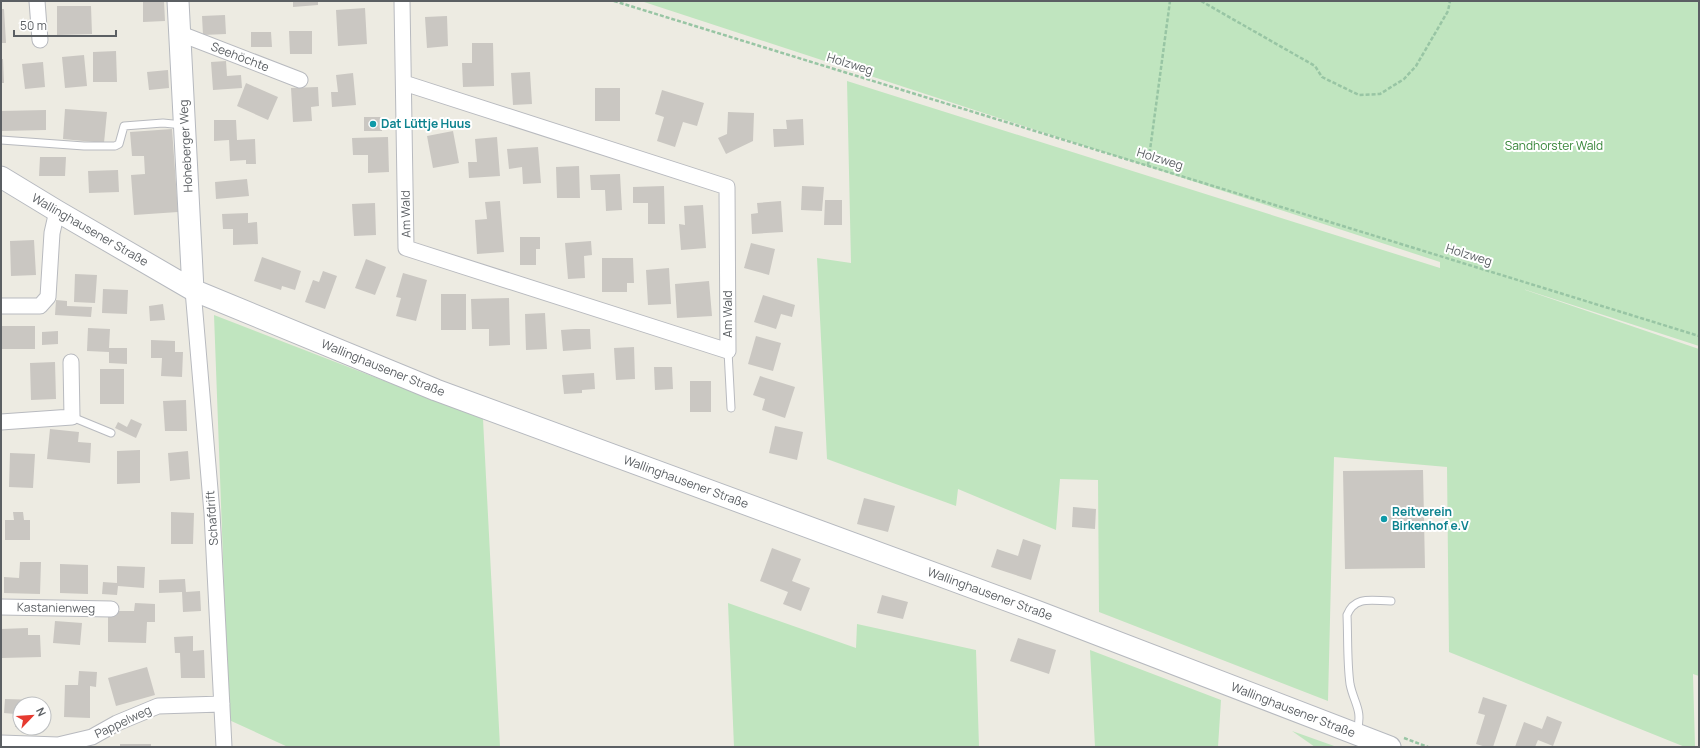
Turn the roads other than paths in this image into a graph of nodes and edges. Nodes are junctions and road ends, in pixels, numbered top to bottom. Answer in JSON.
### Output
{"nodes":[{"id":1,"x":37,"y":1,"type":"edge"},
{"id":2,"x":178,"y":1,"type":"edge"},
{"id":3,"x":402,"y":1,"type":"edge"},
{"id":4,"x":181,"y":34,"type":"junction"},
{"id":5,"x":40,"y":40,"type":"dead end"},
{"id":6,"x":300,"y":80,"type":"dead end"},
{"id":7,"x":404,"y":83,"type":"junction"},
{"id":8,"x":185,"y":125,"type":"junction"},
{"id":9,"x":1,"y":140,"type":"edge"},
{"id":10,"x":1,"y":177,"type":"edge"},
{"id":11,"x":57,"y":211,"type":"junction"},
{"id":12,"x":193,"y":290,"type":"junction"},
{"id":13,"x":1,"y":306,"type":"edge"},
{"id":14,"x":728,"y":350,"type":"junction"},
{"id":15,"x":71,"y":362,"type":"dead end"},
{"id":16,"x":731,"y":408,"type":"dead end"},
{"id":17,"x":72,"y":417,"type":"junction"},
{"id":18,"x":1,"y":422,"type":"edge"},
{"id":19,"x":111,"y":433,"type":"dead end"},
{"id":20,"x":1391,"y":601,"type":"dead end"},
{"id":21,"x":1,"y":607,"type":"edge"},
{"id":22,"x":111,"y":609,"type":"dead end"},
{"id":23,"x":222,"y":704,"type":"junction"},
{"id":24,"x":1356,"y":734,"type":"junction"},
{"id":25,"x":1,"y":743,"type":"edge"},
{"id":26,"x":224,"y":747,"type":"edge"},
{"id":27,"x":1390,"y":747,"type":"edge"}],
"edges":[{"from":1,"to":5,"type":"street"},
{"from":2,"to":4,"type":"street","name":"Hoheberger Weg"},
{"from":3,"to":7,"type":"street","name":"Am Wald"},
{"from":4,"to":6,"type":"street","name":"Seehöchte"},
{"from":4,"to":8,"type":"street","name":"Hoheberger Weg"},
{"from":7,"to":14,"type":"street","name":"Am Wald"},
{"from":7,"to":14,"type":"street","name":"Am Wald"},
{"from":8,"to":9,"type":"lane"},
{"from":8,"to":12,"type":"street","name":"Hoheberger Weg"},
{"from":10,"to":11,"type":"street","name":"Wallinghausener Straße"},
{"from":11,"to":12,"type":"street","name":"Wallinghausener Straße"},
{"from":11,"to":13,"type":"street"},
{"from":12,"to":23,"type":"street","name":"Schafdrift"},
{"from":12,"to":24,"type":"street","name":"Wallinghausener Straße"},
{"from":14,"to":16,"type":"lane"},
{"from":15,"to":17,"type":"street"},
{"from":17,"to":18,"type":"street"},
{"from":17,"to":19,"type":"lane"},
{"from":20,"to":24,"type":"lane"},
{"from":21,"to":22,"type":"street","name":"Kastanienweg"},
{"from":23,"to":25,"type":"street","name":"Pappelweg"},
{"from":23,"to":26,"type":"street","name":"Schafdrift"},
{"from":24,"to":27,"type":"street","name":"Wallinghausener Straße"}]}
